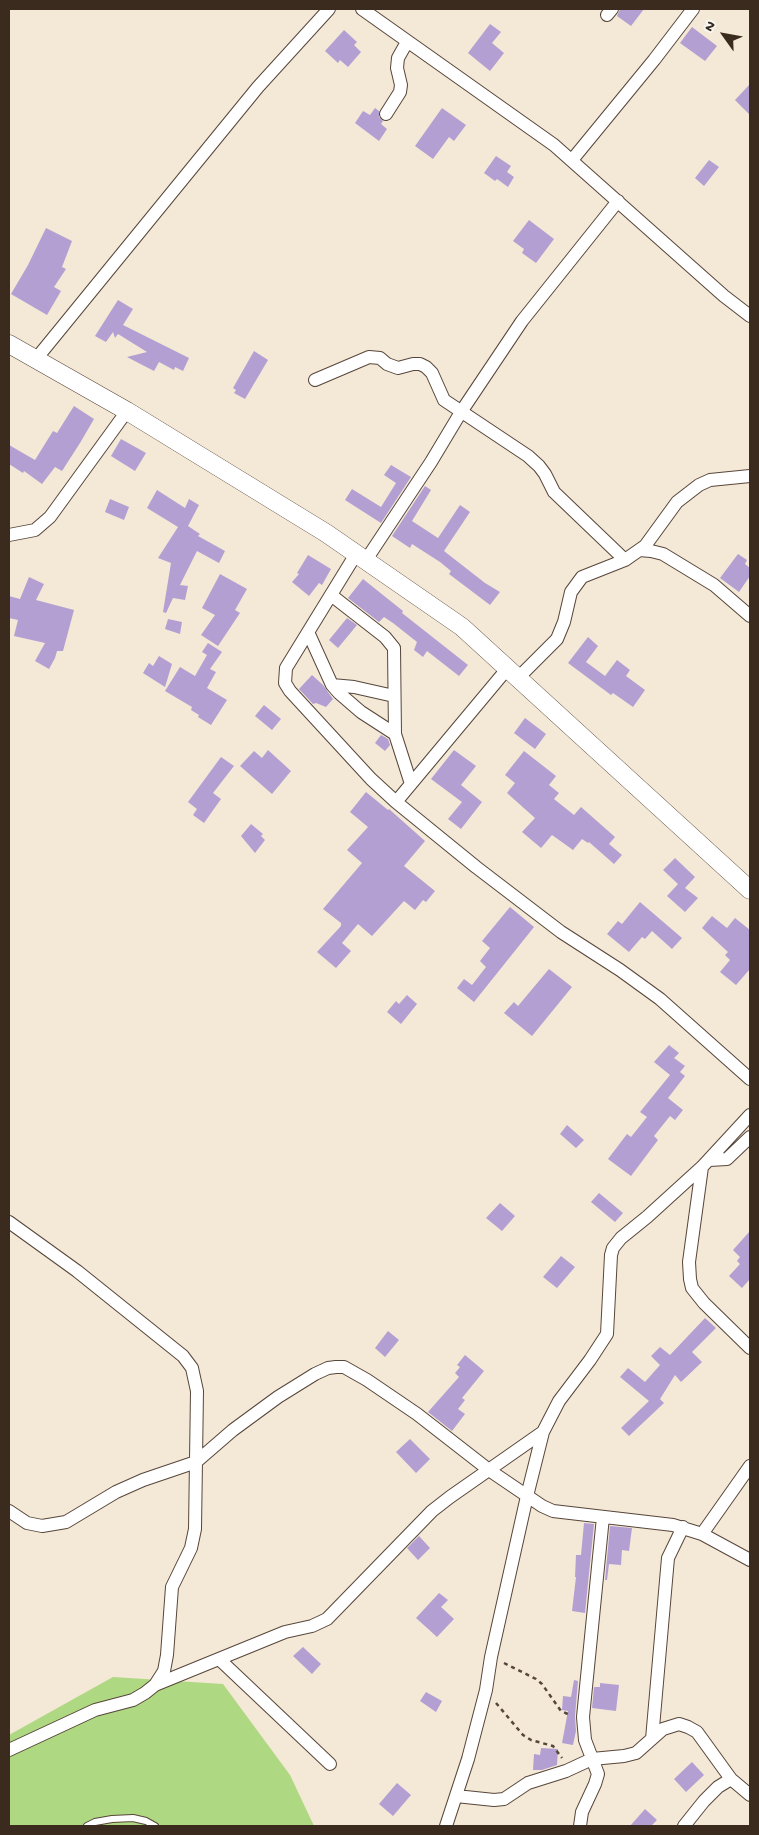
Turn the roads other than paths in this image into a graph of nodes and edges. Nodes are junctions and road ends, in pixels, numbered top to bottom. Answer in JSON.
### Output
{"nodes":[{"id":1,"x":329,"y":9,"type":"edge"},
{"id":2,"x":362,"y":9,"type":"edge"},
{"id":3,"x":693,"y":9,"type":"edge"},
{"id":4,"x":407,"y":42,"type":"junction"},
{"id":5,"x":386,"y":114,"type":"dead end"},
{"id":6,"x":572,"y":160,"type":"junction"},
{"id":7,"x":618,"y":201,"type":"junction"},
{"id":8,"x":750,"y":316,"type":"edge"},
{"id":9,"x":9,"y":344,"type":"edge"},
{"id":10,"x":36,"y":359,"type":"junction"},
{"id":11,"x":315,"y":380,"type":"dead end"},
{"id":12,"x":128,"y":411,"type":"junction"},
{"id":13,"x":461,"y":412,"type":"junction"},
{"id":14,"x":750,"y":476,"type":"edge"},
{"id":15,"x":9,"y":536,"type":"edge"},
{"id":16,"x":639,"y":550,"type":"junction"},
{"id":17,"x":361,"y":557,"type":"junction"},
{"id":18,"x":625,"y":560,"type":"junction"},
{"id":19,"x":332,"y":595,"type":"junction"},
{"id":20,"x":750,"y":616,"type":"edge"},
{"id":21,"x":308,"y":632,"type":"junction"},
{"id":22,"x":513,"y":674,"type":"junction"},
{"id":23,"x":332,"y":685,"type":"junction"},
{"id":24,"x":394,"y":696,"type":"junction"},
{"id":25,"x":395,"y":734,"type":"junction"},
{"id":26,"x":411,"y":784,"type":"junction"},
{"id":27,"x":396,"y":802,"type":"junction"},
{"id":28,"x":750,"y":890,"type":"edge"},
{"id":29,"x":750,"y":1079,"type":"edge"},
{"id":30,"x":750,"y":1115,"type":"edge"},
{"id":31,"x":750,"y":1137,"type":"edge"},
{"id":32,"x":705,"y":1164,"type":"junction"},
{"id":33,"x":9,"y":1222,"type":"edge"},
{"id":34,"x":750,"y":1348,"type":"edge"},
{"id":35,"x":544,"y":1432,"type":"junction"},
{"id":36,"x":196,"y":1462,"type":"junction"},
{"id":37,"x":750,"y":1466,"type":"edge"},
{"id":38,"x":490,"y":1470,"type":"junction"},
{"id":39,"x":527,"y":1496,"type":"junction"},
{"id":40,"x":9,"y":1511,"type":"edge"},
{"id":41,"x":603,"y":1517,"type":"junction"},
{"id":42,"x":683,"y":1527,"type":"junction"},
{"id":43,"x":702,"y":1534,"type":"junction"},
{"id":44,"x":750,"y":1560,"type":"edge"},
{"id":45,"x":219,"y":1659,"type":"junction"},
{"id":46,"x":155,"y":1685,"type":"junction"},
{"id":47,"x":652,"y":1740,"type":"junction"},
{"id":48,"x":9,"y":1750,"type":"edge"},
{"id":49,"x":592,"y":1759,"type":"junction"},
{"id":50,"x":330,"y":1764,"type":"dead end"},
{"id":51,"x":731,"y":1779,"type":"junction"},
{"id":52,"x":750,"y":1795,"type":"edge"},
{"id":53,"x":456,"y":1796,"type":"junction"},
{"id":54,"x":87,"y":1826,"type":"edge"},
{"id":55,"x":155,"y":1826,"type":"edge"},
{"id":56,"x":446,"y":1826,"type":"edge"},
{"id":57,"x":580,"y":1826,"type":"edge"},
{"id":58,"x":684,"y":1826,"type":"edge"}],
"edges":[{"from":1,"to":10,"type":"street"},
{"from":2,"to":4,"type":"street"},
{"from":3,"to":6,"type":"street"},
{"from":4,"to":5,"type":"street"},
{"from":4,"to":6,"type":"street"},
{"from":6,"to":7,"type":"street"},
{"from":7,"to":8,"type":"street"},
{"from":7,"to":13,"type":"street"},
{"from":9,"to":10,"type":"street"},
{"from":10,"to":12,"type":"street"},
{"from":11,"to":13,"type":"street"},
{"from":12,"to":15,"type":"street"},
{"from":12,"to":17,"type":"street"},
{"from":13,"to":17,"type":"street"},
{"from":13,"to":18,"type":"street"},
{"from":14,"to":16,"type":"street"},
{"from":16,"to":18,"type":"street"},
{"from":16,"to":20,"type":"street"},
{"from":17,"to":19,"type":"street"},
{"from":17,"to":22,"type":"street"},
{"from":18,"to":22,"type":"street"},
{"from":19,"to":21,"type":"street"},
{"from":19,"to":24,"type":"street"},
{"from":21,"to":23,"type":"street"},
{"from":21,"to":27,"type":"street"},
{"from":22,"to":26,"type":"street"},
{"from":22,"to":28,"type":"street"},
{"from":23,"to":24,"type":"street"},
{"from":23,"to":25,"type":"street"},
{"from":24,"to":25,"type":"street"},
{"from":25,"to":26,"type":"street"},
{"from":26,"to":27,"type":"street"},
{"from":27,"to":29,"type":"street"},
{"from":30,"to":32,"type":"street"},
{"from":31,"to":32,"type":"street"},
{"from":32,"to":34,"type":"street"},
{"from":32,"to":35,"type":"street"},
{"from":33,"to":36,"type":"street"},
{"from":35,"to":38,"type":"street"},
{"from":35,"to":39,"type":"street"},
{"from":36,"to":38,"type":"street"},
{"from":36,"to":40,"type":"street"},
{"from":36,"to":46,"type":"street"},
{"from":37,"to":43,"type":"street"},
{"from":38,"to":39,"type":"street"},
{"from":38,"to":45,"type":"street"},
{"from":39,"to":41,"type":"street"},
{"from":39,"to":53,"type":"street"},
{"from":41,"to":42,"type":"street"},
{"from":41,"to":49,"type":"street"},
{"from":42,"to":43,"type":"street"},
{"from":42,"to":47,"type":"street"},
{"from":43,"to":44,"type":"street"},
{"from":45,"to":46,"type":"street"},
{"from":45,"to":50,"type":"street"},
{"from":46,"to":48,"type":"street"},
{"from":47,"to":49,"type":"street"},
{"from":47,"to":51,"type":"street"},
{"from":49,"to":53,"type":"street"},
{"from":49,"to":57,"type":"street"},
{"from":51,"to":52,"type":"street"},
{"from":51,"to":58,"type":"street"},
{"from":53,"to":56,"type":"street"},
{"from":54,"to":55,"type":"lane"}]}
